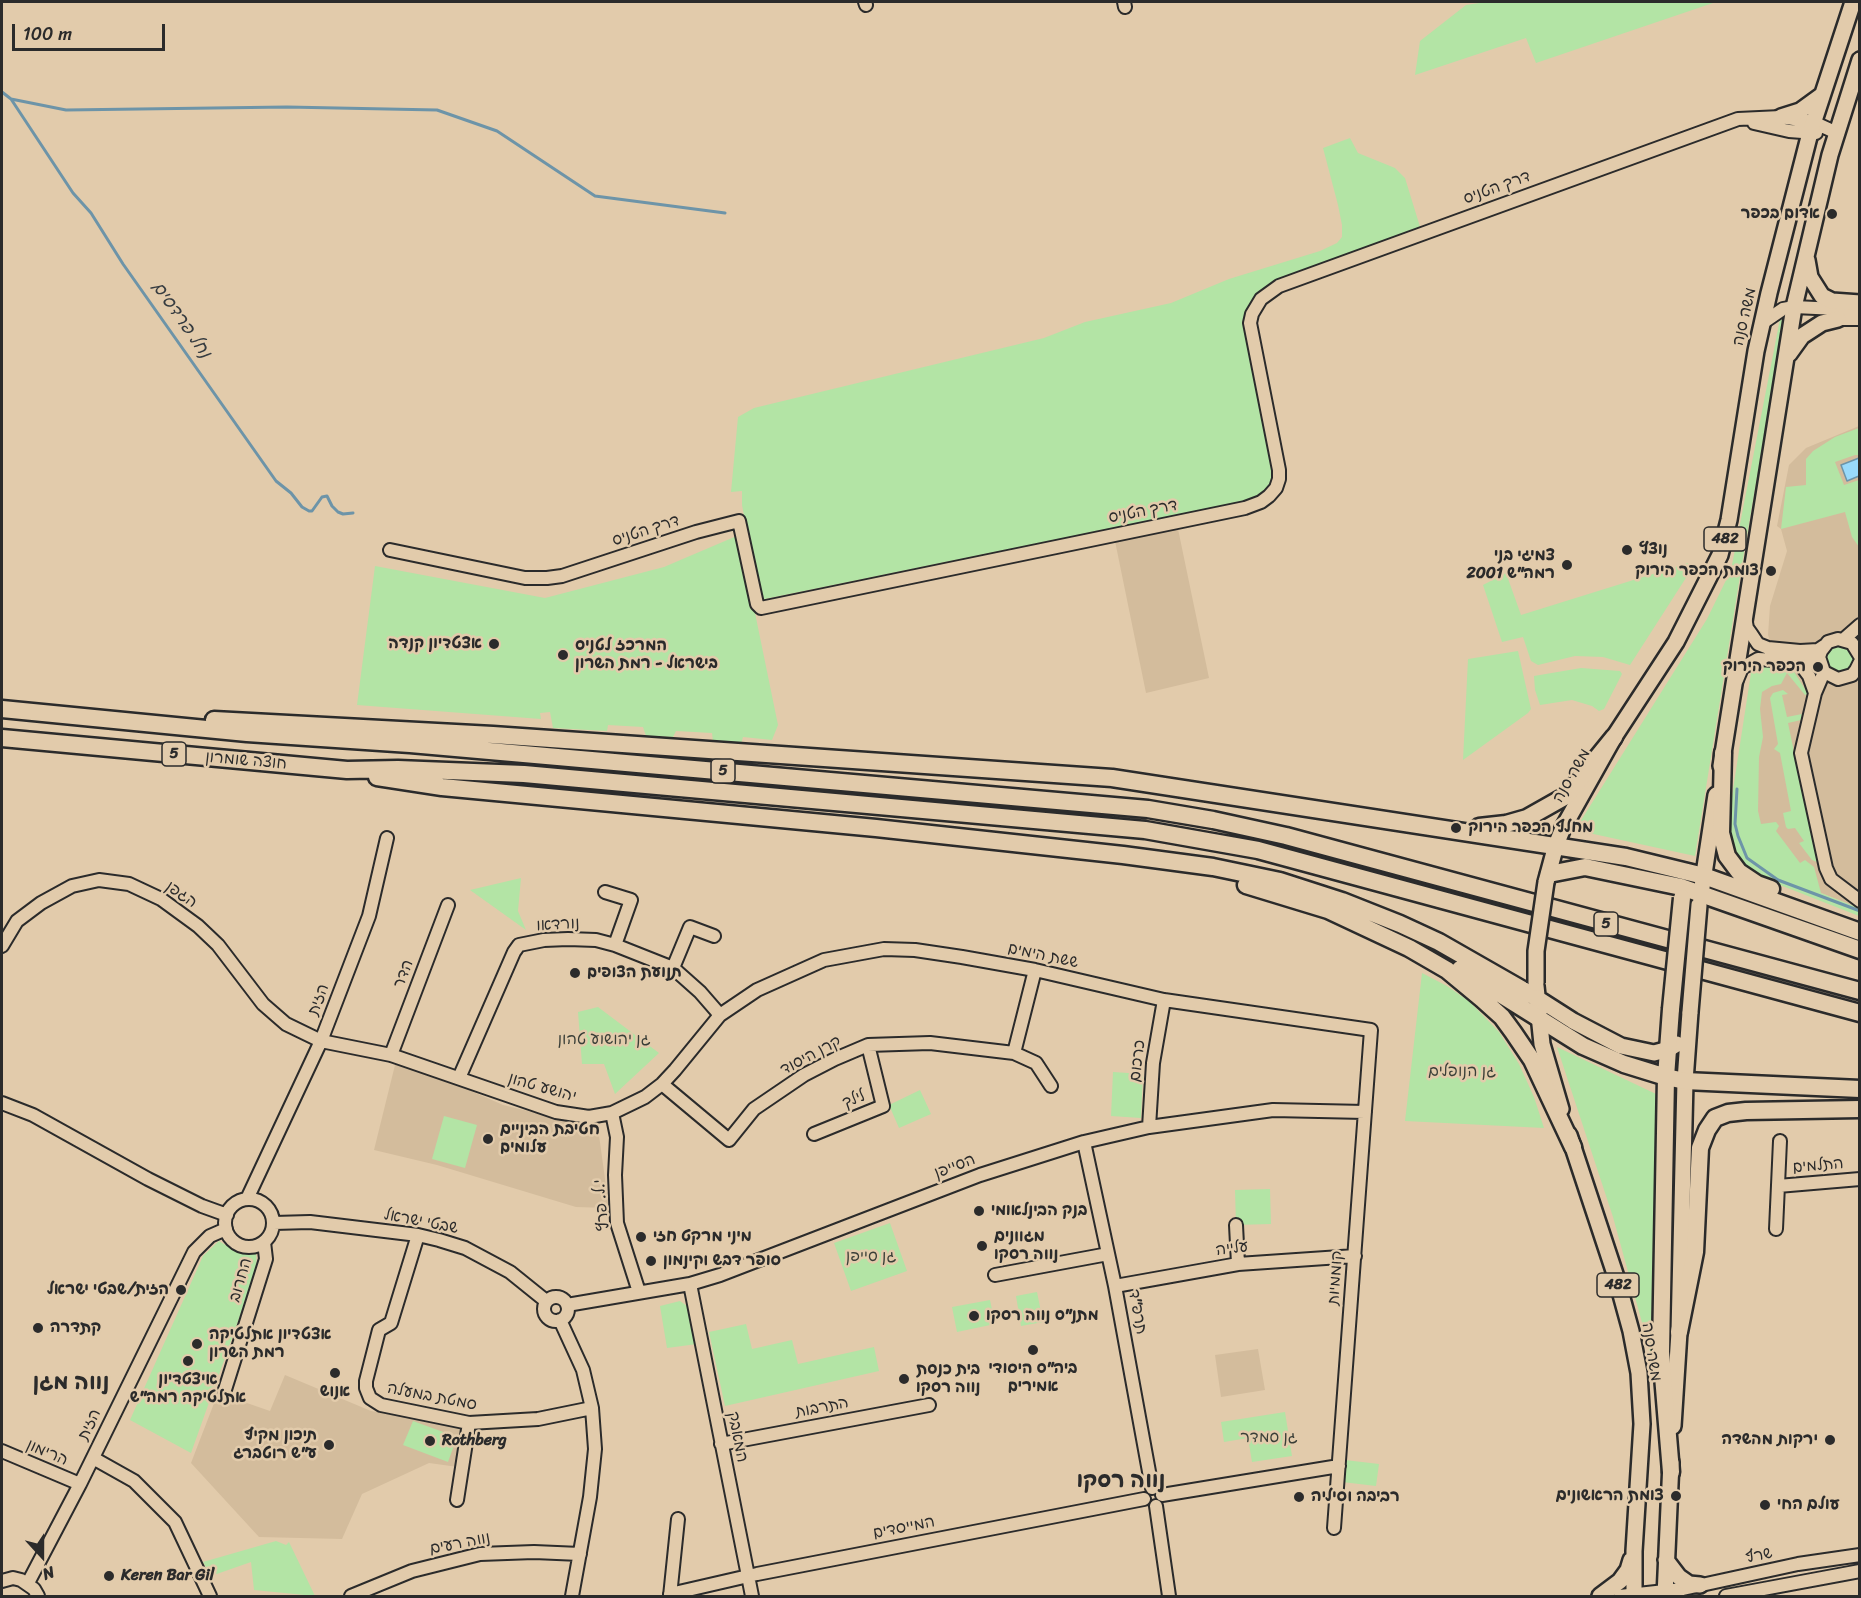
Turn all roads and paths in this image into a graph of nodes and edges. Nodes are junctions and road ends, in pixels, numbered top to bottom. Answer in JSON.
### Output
{"nodes":[{"id":1,"x":1853,"y":2,"type":"edge"},
{"id":2,"x":1860,"y":60,"type":"edge"},
{"id":3,"x":1822,"y":95,"type":"junction"},
{"id":4,"x":1782,"y":117,"type":"junction"},
{"id":5,"x":1738,"y":119,"type":"junction"},
{"id":6,"x":1811,"y":127,"type":"junction"},
{"id":7,"x":1789,"y":131,"type":"junction"},
{"id":8,"x":1837,"y":133,"type":"junction"},
{"id":9,"x":1793,"y":196,"type":"junction"},
{"id":10,"x":1806,"y":254,"type":"junction"},
{"id":11,"x":1860,"y":303,"type":"edge"},
{"id":12,"x":1794,"y":307,"type":"junction"},
{"id":13,"x":1860,"y":310,"type":"edge"},
{"id":14,"x":1838,"y":319,"type":"joint"},
{"id":15,"x":1860,"y":319,"type":"edge"},
{"id":16,"x":1764,"y":322,"type":"junction"},
{"id":17,"x":1785,"y":362,"type":"junction"},
{"id":18,"x":390,"y":550,"type":"dead end"},
{"id":19,"x":1745,"y":614,"type":"junction"},
{"id":20,"x":1860,"y":625,"type":"edge"},
{"id":21,"x":1844,"y":639,"type":"junction"},
{"id":22,"x":1824,"y":646,"type":"junction"},
{"id":23,"x":1859,"y":651,"type":"edge"},
{"id":24,"x":1797,"y":660,"type":"junction"},
{"id":25,"x":1860,"y":662,"type":"edge"},
{"id":26,"x":1822,"y":670,"type":"junction"},
{"id":27,"x":1839,"y":679,"type":"junction"},
{"id":28,"x":1734,"y":687,"type":"junction"},
{"id":29,"x":1815,"y":693,"type":"junction"},
{"id":30,"x":2,"y":709,"type":"edge"},
{"id":31,"x":1811,"y":710,"type":"junction"},
{"id":32,"x":102,"y":718,"type":"junction"},
{"id":33,"x":1614,"y":737,"type":"junction"},
{"id":34,"x":2,"y":738,"type":"edge"},
{"id":35,"x":1723,"y":753,"type":"junction"},
{"id":36,"x":347,"y":770,"type":"junction"},
{"id":37,"x":1457,"y":830,"type":"junction"},
{"id":38,"x":387,"y":838,"type":"dead end"},
{"id":39,"x":1556,"y":845,"type":"junction"},
{"id":40,"x":1123,"y":855,"type":"junction"},
{"id":41,"x":1666,"y":867,"type":"junction"},
{"id":42,"x":1704,"y":876,"type":"junction"},
{"id":43,"x":1548,"y":878,"type":"junction"},
{"id":44,"x":605,"y":892,"type":"dead end"},
{"id":45,"x":1682,"y":892,"type":"junction"},
{"id":46,"x":1700,"y":899,"type":"junction"},
{"id":47,"x":1860,"y":901,"type":"edge"},
{"id":48,"x":448,"y":905,"type":"dead end"},
{"id":49,"x":1860,"y":920,"type":"edge"},
{"id":50,"x":1860,"y":932,"type":"edge"},
{"id":51,"x":714,"y":936,"type":"dead end"},
{"id":52,"x":615,"y":945,"type":"junction"},
{"id":53,"x":2,"y":946,"type":"edge"},
{"id":54,"x":1409,"y":948,"type":"junction"},
{"id":55,"x":1860,"y":950,"type":"edge"},
{"id":56,"x":673,"y":968,"type":"junction"},
{"id":57,"x":1035,"y":970,"type":"junction"},
{"id":58,"x":1536,"y":991,"type":"junction"},
{"id":59,"x":1860,"y":991,"type":"edge"},
{"id":60,"x":1164,"y":1000,"type":"junction"},
{"id":61,"x":1860,"y":1013,"type":"edge"},
{"id":62,"x":720,"y":1015,"type":"junction"},
{"id":63,"x":1538,"y":1019,"type":"junction"},
{"id":64,"x":1689,"y":1029,"type":"junction"},
{"id":65,"x":1371,"y":1030,"type":"joint"},
{"id":66,"x":321,"y":1041,"type":"junction"},
{"id":67,"x":868,"y":1046,"type":"junction"},
{"id":68,"x":1669,"y":1049,"type":"junction"},
{"id":69,"x":1014,"y":1053,"type":"junction"},
{"id":70,"x":391,"y":1055,"type":"junction"},
{"id":71,"x":1666,"y":1077,"type":"junction"},
{"id":72,"x":459,"y":1078,"type":"junction"},
{"id":73,"x":1685,"y":1081,"type":"junction"},
{"id":74,"x":662,"y":1084,"type":"junction"},
{"id":75,"x":1051,"y":1086,"type":"dead end"},
{"id":76,"x":1860,"y":1089,"type":"edge"},
{"id":77,"x":2,"y":1103,"type":"edge"},
{"id":78,"x":1860,"y":1109,"type":"edge"},
{"id":79,"x":1365,"y":1112,"type":"junction"},
{"id":80,"x":612,"y":1113,"type":"junction"},
{"id":81,"x":1149,"y":1127,"type":"junction"},
{"id":82,"x":814,"y":1134,"type":"dead end"},
{"id":83,"x":1780,"y":1141,"type":"dead end"},
{"id":84,"x":1084,"y":1142,"type":"junction"},
{"id":85,"x":1573,"y":1147,"type":"junction"},
{"id":86,"x":1860,"y":1179,"type":"edge"},
{"id":87,"x":1778,"y":1186,"type":"junction"},
{"id":88,"x":247,"y":1199,"type":"junction"},
{"id":89,"x":226,"y":1215,"type":"junction"},
{"id":90,"x":274,"y":1223,"type":"junction"},
{"id":91,"x":1236,"y":1225,"type":"dead end"},
{"id":92,"x":226,"y":1229,"type":"junction"},
{"id":93,"x":1776,"y":1229,"type":"dead end"},
{"id":94,"x":418,"y":1235,"type":"junction"},
{"id":95,"x":264,"y":1242,"type":"junction"},
{"id":96,"x":1108,"y":1254,"type":"junction"},
{"id":97,"x":1354,"y":1256,"type":"junction"},
{"id":98,"x":1238,"y":1264,"type":"junction"},
{"id":99,"x":995,"y":1275,"type":"dead end"},
{"id":100,"x":690,"y":1284,"type":"junction"},
{"id":101,"x":1115,"y":1286,"type":"junction"},
{"id":102,"x":639,"y":1292,"type":"junction"},
{"id":103,"x":546,"y":1301,"type":"junction"},
{"id":104,"x":567,"y":1305,"type":"junction"},
{"id":105,"x":560,"y":1320,"type":"junction"},
{"id":106,"x":1679,"y":1332,"type":"junction"},
{"id":107,"x":223,"y":1396,"type":"dead end"},
{"id":108,"x":928,"y":1405,"type":"dead end"},
{"id":109,"x":592,"y":1408,"type":"junction"},
{"id":110,"x":469,"y":1423,"type":"junction"},
{"id":111,"x":721,"y":1444,"type":"junction"},
{"id":112,"x":2,"y":1451,"type":"edge"},
{"id":113,"x":93,"y":1458,"type":"junction"},
{"id":114,"x":1339,"y":1466,"type":"junction"},
{"id":115,"x":1671,"y":1472,"type":"junction"},
{"id":116,"x":80,"y":1484,"type":"junction"},
{"id":117,"x":1157,"y":1491,"type":"junction"},
{"id":118,"x":1144,"y":1499,"type":"junction"},
{"id":119,"x":457,"y":1500,"type":"dead end"},
{"id":120,"x":1156,"y":1506,"type":"junction"},
{"id":121,"x":678,"y":1519,"type":"dead end"},
{"id":122,"x":1334,"y":1528,"type":"dead end"},
{"id":123,"x":1634,"y":1551,"type":"junction"},
{"id":124,"x":580,"y":1554,"type":"junction"},
{"id":125,"x":1860,"y":1555,"type":"edge"},
{"id":126,"x":1666,"y":1560,"type":"junction"},
{"id":127,"x":1860,"y":1571,"type":"edge"},
{"id":128,"x":747,"y":1575,"type":"junction"},
{"id":129,"x":2,"y":1581,"type":"edge"},
{"id":130,"x":28,"y":1583,"type":"junction"},
{"id":131,"x":1700,"y":1586,"type":"junction"},
{"id":132,"x":1665,"y":1594,"type":"edge"},
{"id":133,"x":670,"y":1595,"type":"edge"},
{"id":134,"x":38,"y":1596,"type":"edge"},
{"id":135,"x":210,"y":1596,"type":"edge"},
{"id":136,"x":351,"y":1596,"type":"edge"},
{"id":137,"x":572,"y":1596,"type":"edge"},
{"id":138,"x":752,"y":1596,"type":"edge"},
{"id":139,"x":1169,"y":1596,"type":"edge"},
{"id":140,"x":1599,"y":1596,"type":"edge"},
{"id":141,"x":1629,"y":1596,"type":"edge"},
{"id":142,"x":1726,"y":1596,"type":"edge"}],
"edges":[{"from":1,"to":3,"type":"main road","name":"משה סנה","number":"482"},
{"from":2,"to":8,"type":"main road","name":"משה סנה","number":"482"},
{"from":3,"to":4,"type":"main road"},
{"from":3,"to":6,"type":"main road","name":"משה סנה","number":"482"},
{"from":4,"to":5,"type":"street","name":"דרך הטניס"},
{"from":4,"to":6,"type":"street","name":"דרך הטניס"},
{"from":5,"to":7,"type":"street","name":"דרך הטניס"},
{"from":5,"to":18,"type":"street","name":"דרך הטניס"},
{"from":6,"to":7,"type":"street","name":"דרך הטניס"},
{"from":6,"to":8,"type":"street","name":"דרך הטניס"},
{"from":6,"to":9,"type":"main road","name":"משה סנה","number":"482"},
{"from":7,"to":9,"type":"street"},
{"from":8,"to":10,"type":"main road","name":"משה סנה","number":"482"},
{"from":9,"to":16,"type":"main road","name":"משה סנה","number":"482"},
{"from":10,"to":11,"type":"main road"},
{"from":10,"to":12,"type":"main road","name":"משה סנה","number":"482"},
{"from":12,"to":13,"type":"street"},
{"from":12,"to":16,"type":"street"},
{"from":12,"to":17,"type":"main road","name":"משה סנה","number":"482"},
{"from":14,"to":15,"type":"street"},
{"from":14,"to":17,"type":"main road"},
{"from":16,"to":33,"type":"main road","name":"משה סנה","number":"482"},
{"from":17,"to":19,"type":"main road","name":"משה סנה","number":"482"},
{"from":19,"to":22,"type":"street"},
{"from":19,"to":28,"type":"main road","name":"משה סנה","number":"482"},
{"from":20,"to":21,"type":"street"},
{"from":21,"to":22,"type":"street"},
{"from":21,"to":23,"type":"street"},
{"from":22,"to":26,"type":"street"},
{"from":24,"to":26,"type":"street"},
{"from":24,"to":28,"type":"street"},
{"from":24,"to":29,"type":"street"},
{"from":25,"to":27,"type":"street"},
{"from":26,"to":27,"type":"street"},
{"from":26,"to":29,"type":"street"},
{"from":27,"to":31,"type":"street"},
{"from":28,"to":35,"type":"main road","name":"משה סנה","number":"482"},
{"from":29,"to":31,"type":"street"},
{"from":30,"to":32,"type":"highway","number":"5"},
{"from":31,"to":47,"type":"street"},
{"from":32,"to":37,"type":"highway"},
{"from":32,"to":59,"type":"highway","number":"5"},
{"from":33,"to":37,"type":"highway"},
{"from":33,"to":39,"type":"main road","name":"משה סנה","number":"482"},
{"from":34,"to":36,"type":"highway","name":"חוצה שומרון","number":"5"},
{"from":35,"to":42,"type":"main road","name":"משה סנה","number":"482"},
{"from":35,"to":49,"type":"highway"},
{"from":36,"to":40,"type":"highway"},
{"from":36,"to":61,"type":"highway","number":"5"},
{"from":37,"to":39,"type":"highway"},
{"from":38,"to":66,"type":"street","name":"הזית"},
{"from":39,"to":41,"type":"highway"},
{"from":39,"to":43,"type":"main road","name":"משה סנה","number":"482"},
{"from":40,"to":54,"type":"highway"},
{"from":40,"to":58,"type":"highway"},
{"from":41,"to":42,"type":"highway"},
{"from":41,"to":45,"type":"highway"},
{"from":42,"to":46,"type":"main road","name":"משה סנה","number":"482"},
{"from":42,"to":50,"type":"highway"},
{"from":43,"to":45,"type":"highway"},
{"from":43,"to":58,"type":"main road","name":"משה סנה","number":"482","bridge":true},
{"from":44,"to":52,"type":"street"},
{"from":45,"to":46,"type":"highway"},
{"from":45,"to":68,"type":"highway","bridge":true},
{"from":46,"to":55,"type":"highway"},
{"from":46,"to":64,"type":"main road","name":"משה סנה","number":"482","bridge":true},
{"from":48,"to":70,"type":"street","name":"הדר"},
{"from":51,"to":56,"type":"street"},
{"from":52,"to":56,"type":"street","name":"נורדאו"},
{"from":52,"to":72,"type":"street","name":"נורדאו"},
{"from":53,"to":66,"type":"street","name":"הגפן"},
{"from":54,"to":63,"type":"highway"},
{"from":54,"to":85,"type":"highway"},
{"from":56,"to":62,"type":"street","name":"נורדאו"},
{"from":57,"to":60,"type":"street","name":"ששת הימים"},
{"from":57,"to":62,"type":"street","name":"ששת הימים"},
{"from":57,"to":69,"type":"street"},
{"from":58,"to":63,"type":"main road","name":"משה סנה","number":"482"},
{"from":58,"to":68,"type":"main road"},
{"from":60,"to":65,"type":"street","name":"ששת הימים"},
{"from":60,"to":81,"type":"street","name":"כרכום"},
{"from":62,"to":74,"type":"street","name":"יהושע טהון"},
{"from":63,"to":71,"type":"highway"},
{"from":63,"to":85,"type":"main road","name":"משה סנה","number":"482"},
{"from":64,"to":68,"type":"main road"},
{"from":64,"to":73,"type":"main road","name":"משה סנה","number":"482"},
{"from":65,"to":79,"type":"street","name":"קוממיות"},
{"from":66,"to":70,"type":"street","name":"יהושע טהון"},
{"from":66,"to":88,"type":"street","name":"הזית"},
{"from":67,"to":69,"type":"street","name":"קרן היסוד"},
{"from":67,"to":74,"type":"street","name":"קרן היסוד"},
{"from":67,"to":82,"type":"street","name":"לילך"},
{"from":68,"to":71,"type":"highway"},
{"from":69,"to":75,"type":"street","name":"קרן היסוד"},
{"from":70,"to":72,"type":"street","name":"יהושע טהון"},
{"from":71,"to":73,"type":"highway"},
{"from":71,"to":115,"type":"highway"},
{"from":72,"to":80,"type":"street","name":"יהושע טהון"},
{"from":73,"to":76,"type":"highway"},
{"from":73,"to":106,"type":"main road","name":"משה סנה","number":"482"},
{"from":74,"to":80,"type":"street","name":"יהושע טהון"},
{"from":77,"to":89,"type":"street"},
{"from":78,"to":106,"type":"highway"},
{"from":79,"to":81,"type":"street","name":"הסייפן"},
{"from":79,"to":97,"type":"street","name":"קוממיות"},
{"from":80,"to":102,"type":"street","name":"י.ל. פרץ"},
{"from":81,"to":84,"type":"street","name":"הסייפן"},
{"from":83,"to":87,"type":"street"},
{"from":84,"to":96,"type":"street","name":"תרפ\"ד"},
{"from":84,"to":100,"type":"street","name":"הסייפן"},
{"from":85,"to":123,"type":"main road","name":"משה סנה","number":"482"},
{"from":86,"to":87,"type":"street","name":"התלמים"},
{"from":87,"to":93,"type":"street"},
{"from":88,"to":89,"type":"street"},
{"from":88,"to":90,"type":"street"},
{"from":89,"to":92,"type":"street"},
{"from":90,"to":94,"type":"street","name":"שבטי ישראל"},
{"from":90,"to":95,"type":"street"},
{"from":91,"to":98,"type":"street"},
{"from":92,"to":95,"type":"street"},
{"from":92,"to":113,"type":"street","name":"הזית"},
{"from":94,"to":103,"type":"street","name":"שבטי ישראל"},
{"from":94,"to":110,"type":"street","name":"סמטת במעלה"},
{"from":95,"to":107,"type":"street","name":"החרוב"},
{"from":96,"to":99,"type":"street"},
{"from":96,"to":101,"type":"street","name":"תרפ\"ד"},
{"from":97,"to":98,"type":"street","name":"עלייה"},
{"from":97,"to":114,"type":"street","name":"קוממיות"},
{"from":98,"to":101,"type":"street","name":"עלייה"},
{"from":100,"to":102,"type":"street","name":"הסייפן"},
{"from":100,"to":111,"type":"street","name":"המאבק"},
{"from":101,"to":117,"type":"street","name":"תרפ\"ד"},
{"from":102,"to":104,"type":"street","name":"הסייפן"},
{"from":103,"to":104,"type":"street"},
{"from":103,"to":105,"type":"street"},
{"from":104,"to":105,"type":"street"},
{"from":105,"to":109,"type":"street"},
{"from":106,"to":115,"type":"main road","name":"משה סנה","number":"482"},
{"from":108,"to":111,"type":"street","name":"התרבות"},
{"from":109,"to":110,"type":"street","name":"סמטת במעלה"},
{"from":109,"to":124,"type":"street"},
{"from":110,"to":119,"type":"street"},
{"from":111,"to":128,"type":"street","name":"המאבק"},
{"from":112,"to":116,"type":"street","name":"הרימון"},
{"from":113,"to":116,"type":"street","name":"הזית"},
{"from":113,"to":135,"type":"street"},
{"from":114,"to":117,"type":"street"},
{"from":114,"to":122,"type":"street","name":"קוממיות"},
{"from":115,"to":126,"type":"main road","name":"משה סנה","number":"482"},
{"from":116,"to":130,"type":"street","name":"הזית"},
{"from":117,"to":118,"type":"street"},
{"from":117,"to":120,"type":"street"},
{"from":118,"to":120,"type":"street"},
{"from":118,"to":128,"type":"street","name":"המייסדים"},
{"from":120,"to":139,"type":"street"},
{"from":121,"to":133,"type":"street"},
{"from":123,"to":140,"type":"main road"},
{"from":123,"to":141,"type":"main road","name":"משה סנה","number":"482"},
{"from":124,"to":136,"type":"street","name":"נווה רעים"},
{"from":124,"to":137,"type":"street"},
{"from":125,"to":131,"type":"street","name":"שרף"},
{"from":126,"to":131,"type":"main road"},
{"from":126,"to":132,"type":"main road","name":"משה סנה","number":"482"},
{"from":127,"to":142,"type":"street","name":"שרף"},
{"from":128,"to":133,"type":"street","name":"המייסדים"},
{"from":128,"to":138,"type":"street","name":"המאבק"},
{"from":129,"to":130,"type":"street"},
{"from":130,"to":134,"type":"street"},
{"from":131,"to":132,"type":"street","name":"שרף"},
{"from":132,"to":141,"type":"street","name":"שרף"}]}
